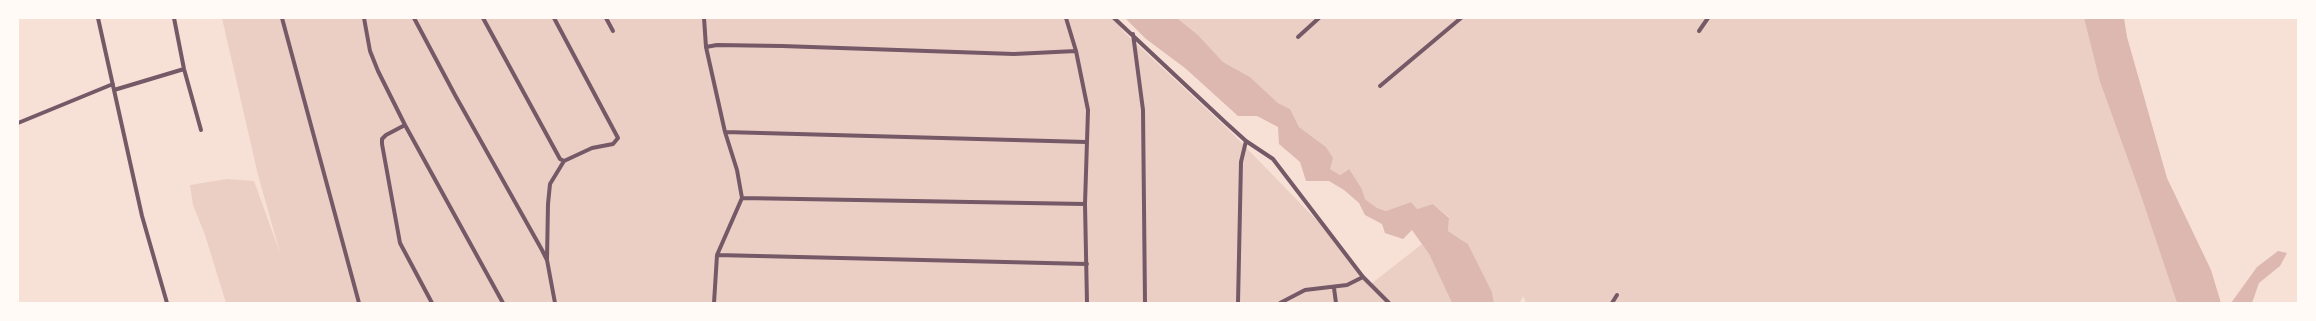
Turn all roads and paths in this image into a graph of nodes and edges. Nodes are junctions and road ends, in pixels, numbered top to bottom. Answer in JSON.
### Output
{"nodes":[{"id":1,"x":98,"y":18,"type":"edge"},
{"id":2,"x":174,"y":18,"type":"edge"},
{"id":3,"x":282,"y":18,"type":"edge"},
{"id":4,"x":364,"y":18,"type":"edge"},
{"id":5,"x":414,"y":18,"type":"edge"},
{"id":6,"x":483,"y":18,"type":"edge"},
{"id":7,"x":554,"y":18,"type":"edge"},
{"id":8,"x":606,"y":18,"type":"edge"},
{"id":9,"x":704,"y":18,"type":"edge"},
{"id":10,"x":1066,"y":18,"type":"edge"},
{"id":11,"x":1114,"y":18,"type":"edge"},
{"id":12,"x":1319,"y":18,"type":"edge"},
{"id":13,"x":1461,"y":18,"type":"edge"},
{"id":14,"x":1708,"y":18,"type":"edge"},
{"id":15,"x":613,"y":31,"type":"dead end"},
{"id":16,"x":1699,"y":31,"type":"dead end"},
{"id":17,"x":1133,"y":34,"type":"junction"},
{"id":18,"x":1298,"y":37,"type":"dead end"},
{"id":19,"x":706,"y":47,"type":"junction"},
{"id":20,"x":1076,"y":51,"type":"junction"},
{"id":21,"x":184,"y":69,"type":"junction"},
{"id":22,"x":113,"y":84,"type":"junction"},
{"id":23,"x":1380,"y":86,"type":"dead end"},
{"id":24,"x":114,"y":90,"type":"junction"},
{"id":25,"x":18,"y":123,"type":"edge"},
{"id":26,"x":405,"y":125,"type":"junction"},
{"id":27,"x":201,"y":130,"type":"dead end"},
{"id":28,"x":725,"y":132,"type":"junction"},
{"id":29,"x":1246,"y":141,"type":"junction"},
{"id":30,"x":1086,"y":142,"type":"junction"},
{"id":31,"x":564,"y":161,"type":"junction"},
{"id":32,"x":742,"y":198,"type":"junction"},
{"id":33,"x":1085,"y":204,"type":"junction"},
{"id":34,"x":717,"y":255,"type":"junction"},
{"id":35,"x":547,"y":260,"type":"junction"},
{"id":36,"x":1087,"y":264,"type":"junction"},
{"id":37,"x":1363,"y":277,"type":"junction"},
{"id":38,"x":1334,"y":288,"type":"junction"},
{"id":39,"x":1617,"y":295,"type":"dead end"},
{"id":40,"x":167,"y":303,"type":"edge"},
{"id":41,"x":359,"y":303,"type":"edge"},
{"id":42,"x":432,"y":303,"type":"edge"},
{"id":43,"x":503,"y":303,"type":"edge"},
{"id":44,"x":555,"y":303,"type":"edge"},
{"id":45,"x":714,"y":303,"type":"edge"},
{"id":46,"x":1087,"y":303,"type":"edge"},
{"id":47,"x":1145,"y":303,"type":"edge"},
{"id":48,"x":1238,"y":303,"type":"edge"},
{"id":49,"x":1280,"y":303,"type":"edge"},
{"id":50,"x":1336,"y":303,"type":"edge"},
{"id":51,"x":1389,"y":303,"type":"edge"},
{"id":52,"x":1612,"y":303,"type":"edge"}],
"edges":[{"from":1,"to":22,"type":"street"},
{"from":2,"to":21,"type":"street"},
{"from":3,"to":41,"type":"street"},
{"from":4,"to":26,"type":"street"},
{"from":5,"to":35,"type":"street"},
{"from":6,"to":31,"type":"street"},
{"from":7,"to":31,"type":"street"},
{"from":8,"to":15,"type":"street"},
{"from":9,"to":19,"type":"street"},
{"from":10,"to":20,"type":"street"},
{"from":11,"to":17,"type":"street"},
{"from":12,"to":18,"type":"street"},
{"from":13,"to":23,"type":"street"},
{"from":14,"to":16,"type":"street"},
{"from":17,"to":29,"type":"street"},
{"from":17,"to":47,"type":"street"},
{"from":19,"to":20,"type":"street"},
{"from":19,"to":28,"type":"street"},
{"from":20,"to":30,"type":"street"},
{"from":21,"to":24,"type":"street"},
{"from":21,"to":27,"type":"street"},
{"from":22,"to":24,"type":"street"},
{"from":22,"to":25,"type":"street"},
{"from":24,"to":40,"type":"street"},
{"from":26,"to":42,"type":"street"},
{"from":26,"to":43,"type":"street"},
{"from":28,"to":30,"type":"street"},
{"from":28,"to":32,"type":"street"},
{"from":29,"to":37,"type":"street"},
{"from":29,"to":48,"type":"street"},
{"from":30,"to":33,"type":"street"},
{"from":31,"to":35,"type":"street"},
{"from":32,"to":33,"type":"street"},
{"from":32,"to":34,"type":"street"},
{"from":33,"to":36,"type":"street"},
{"from":34,"to":36,"type":"street"},
{"from":34,"to":45,"type":"street"},
{"from":35,"to":44,"type":"street"},
{"from":36,"to":46,"type":"street"},
{"from":37,"to":38,"type":"street"},
{"from":37,"to":51,"type":"street"},
{"from":38,"to":49,"type":"street"},
{"from":38,"to":50,"type":"street"},
{"from":39,"to":52,"type":"street"}]}
